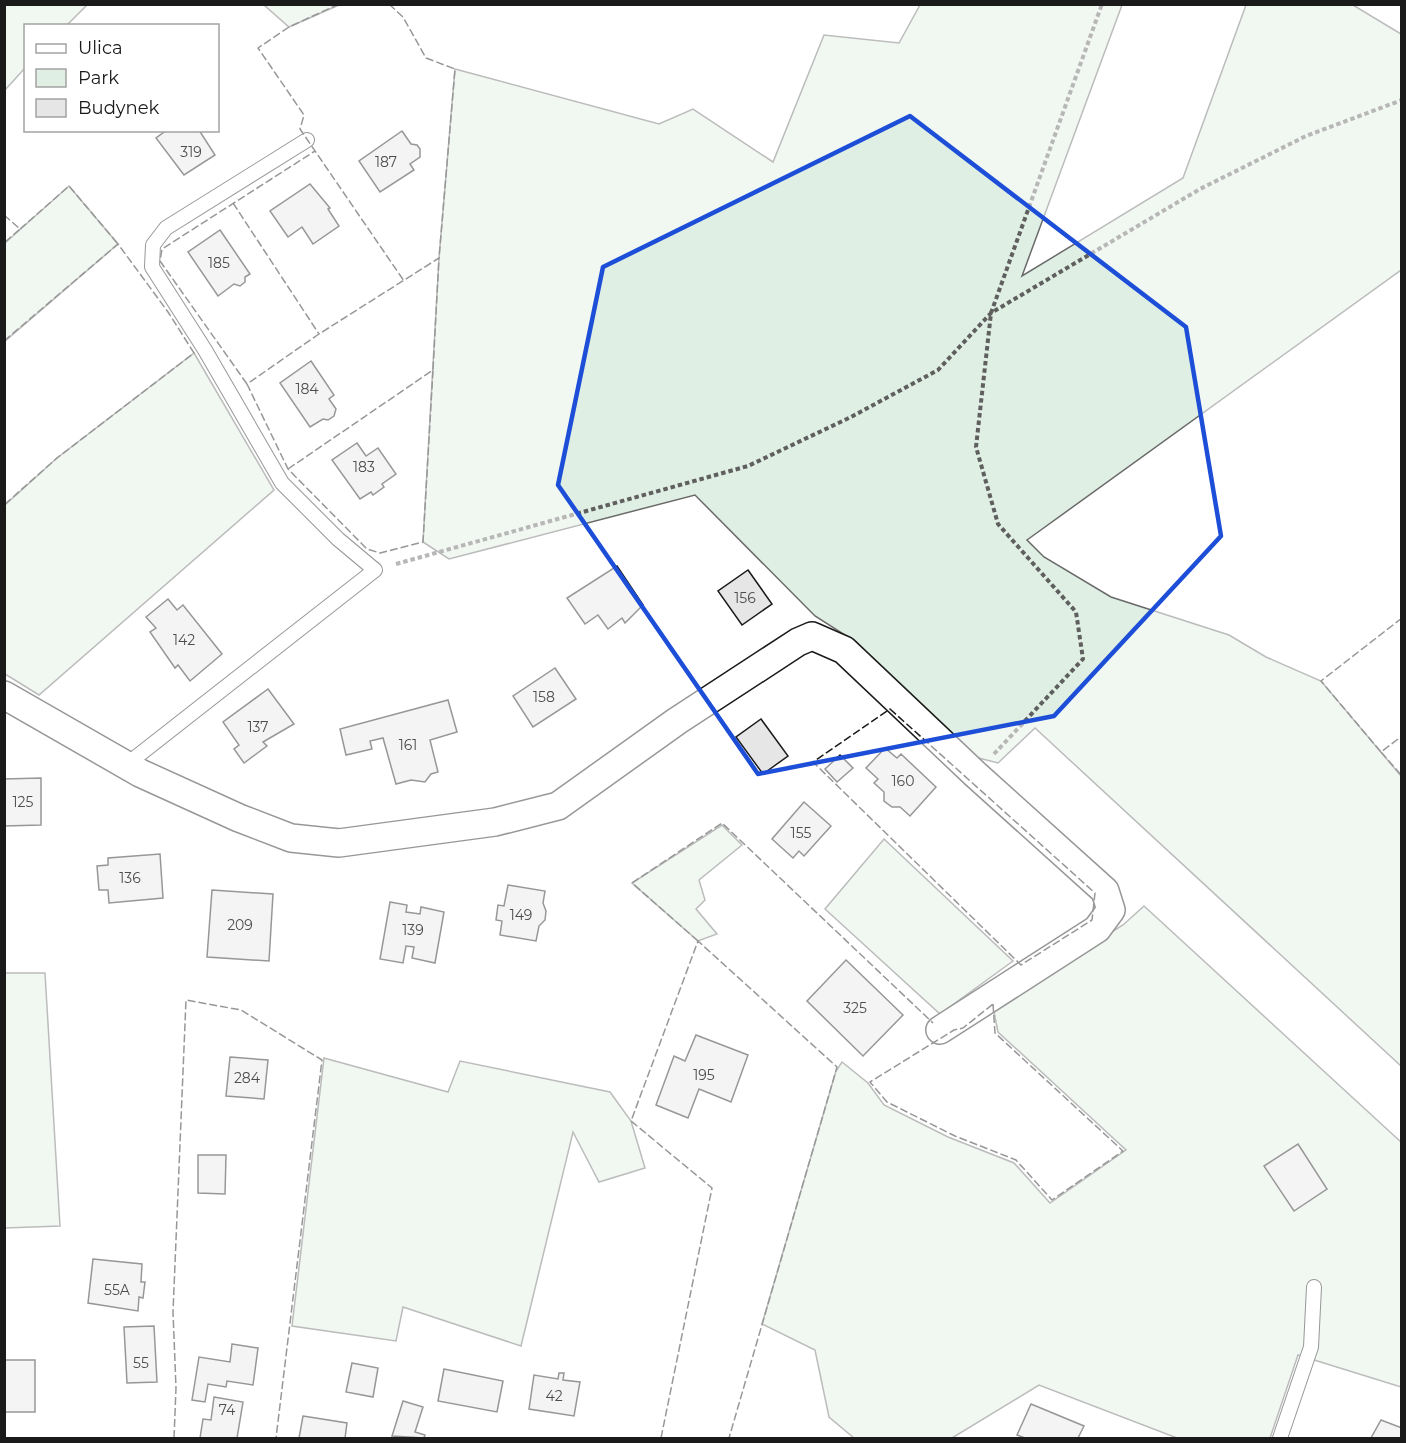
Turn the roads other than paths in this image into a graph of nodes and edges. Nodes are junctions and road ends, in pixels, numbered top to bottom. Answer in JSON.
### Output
{"nodes":[{"id":1,"x":307,"y":140,"type":"dead end"},
{"id":2,"x":4,"y":695,"type":"edge"},
{"id":3,"x":126,"y":765,"type":"junction"},
{"id":4,"x":939,"y":1030,"type":"dead end"},
{"id":5,"x":1314,"y":1287,"type":"dead end"},
{"id":6,"x":1280,"y":1438,"type":"edge"}],
"edges":[{"from":1,"to":3,"type":"lane"},
{"from":2,"to":3,"type":"street"},
{"from":3,"to":4,"type":"street"},
{"from":5,"to":6,"type":"lane"}]}
